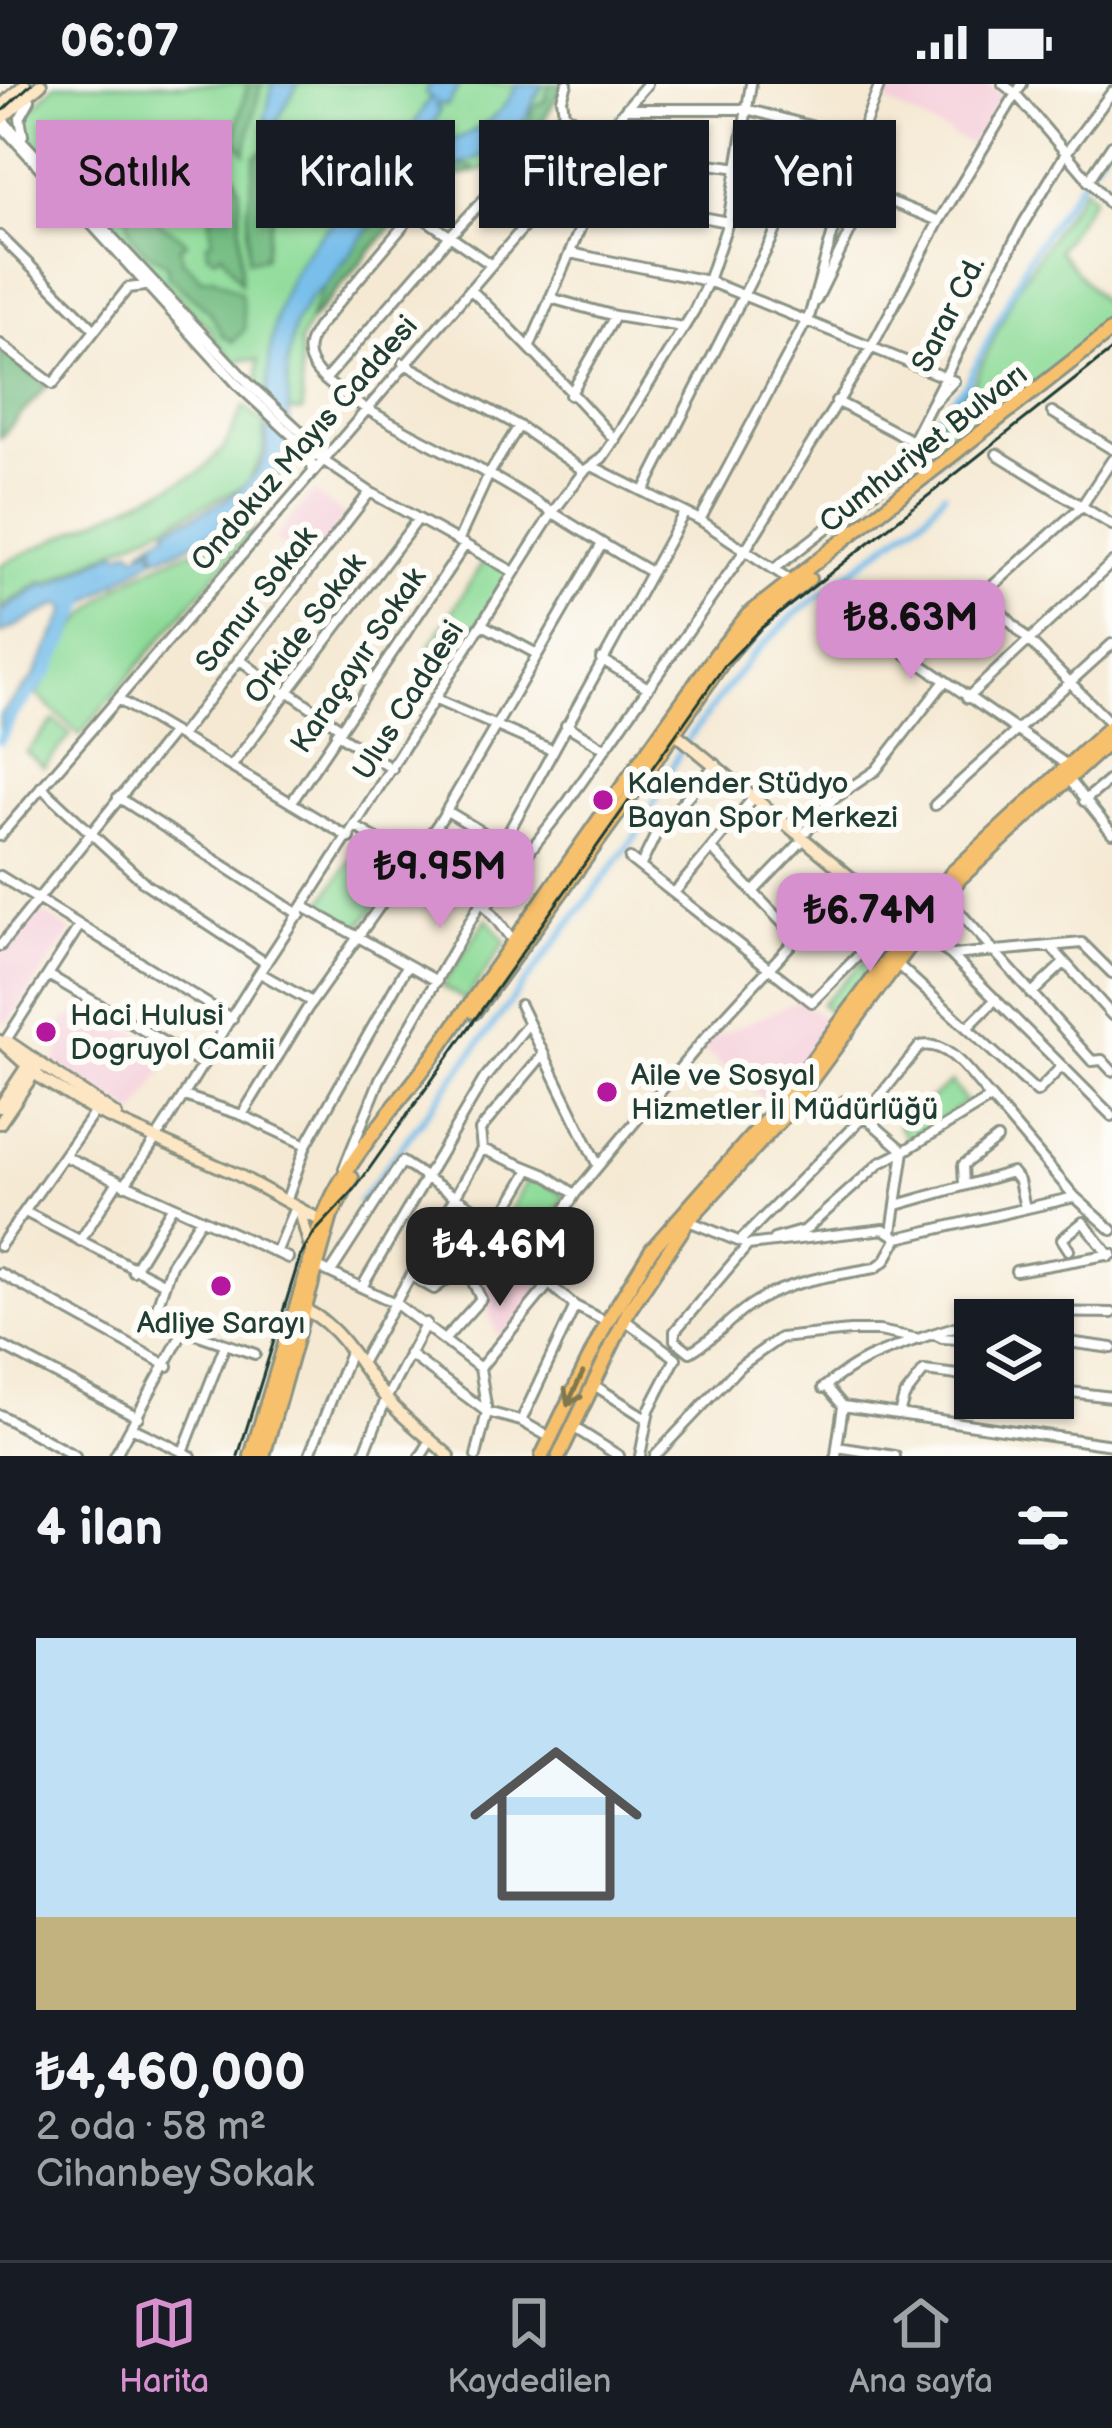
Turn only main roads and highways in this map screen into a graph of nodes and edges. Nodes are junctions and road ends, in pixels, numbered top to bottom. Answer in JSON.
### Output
{"nodes":[{"id":1,"x":25,"y":84,"type":"edge"},
{"id":2,"x":42,"y":84,"type":"edge"},
{"id":3,"x":1,"y":117,"type":"edge"},
{"id":4,"x":1112,"y":330,"type":"edge"},
{"id":5,"x":1112,"y":340,"type":"edge"},
{"id":6,"x":1112,"y":725,"type":"edge"},
{"id":7,"x":679,"y":735,"type":"junction"},
{"id":8,"x":1112,"y":739,"type":"edge"},
{"id":9,"x":1067,"y":771,"type":"junction"},
{"id":10,"x":915,"y":930,"type":"junction"},
{"id":11,"x":2,"y":1038,"type":"edge"},
{"id":12,"x":34,"y":1065,"type":"junction"},
{"id":13,"x":0,"y":1107,"type":"edge"},
{"id":14,"x":0,"y":1123,"type":"edge"},
{"id":15,"x":293,"y":1204,"type":"junction"},
{"id":16,"x":326,"y":1218,"type":"junction"},
{"id":17,"x":683,"y":1220,"type":"junction"},
{"id":18,"x":320,"y":1265,"type":"junction"},
{"id":19,"x":301,"y":1308,"type":"junction"},
{"id":20,"x":251,"y":1456,"type":"edge"},
{"id":21,"x":263,"y":1456,"type":"edge"},
{"id":22,"x":449,"y":1456,"type":"edge"},
{"id":23,"x":542,"y":1456,"type":"edge"},
{"id":24,"x":559,"y":1456,"type":"edge"}],
"edges":[{"from":1,"to":3,"type":"main road"},
{"from":2,"to":3,"type":"main road"},
{"from":4,"to":7,"type":"main road","name":"Cumhuriyet Bulvarı"},
{"from":5,"to":7,"type":"main road","name":"Cumhuriyet Bulvarı"},
{"from":6,"to":9,"type":"main road"},
{"from":7,"to":10,"type":"main road"},
{"from":7,"to":16,"type":"main road","name":"Cumhuriyet Bulvarı"},
{"from":7,"to":16,"type":"main road","name":"Cumhuriyet Bulvarı"},
{"from":8,"to":9,"type":"main road"},
{"from":9,"to":10,"type":"main road"},
{"from":9,"to":10,"type":"main road"},
{"from":10,"to":17,"type":"main road"},
{"from":10,"to":17,"type":"main road"},
{"from":11,"to":12,"type":"main road"},
{"from":12,"to":13,"type":"main road"},
{"from":12,"to":14,"type":"main road"},
{"from":12,"to":15,"type":"main road"},
{"from":15,"to":16,"type":"main road"},
{"from":15,"to":18,"type":"main road"},
{"from":16,"to":18,"type":"main road","name":"Cumhuriyet Bulvarı"},
{"from":17,"to":23,"type":"main road","one_way":true},
{"from":17,"to":24,"type":"main road"},
{"from":18,"to":19,"type":"main road","name":"Cumhuriyet Bulvarı"},
{"from":19,"to":20,"type":"main road","name":"Cumhuriyet Bulvarı"},
{"from":19,"to":21,"type":"main road","name":"Cumhuriyet Bulvarı"},
{"from":19,"to":22,"type":"main road"}]}
